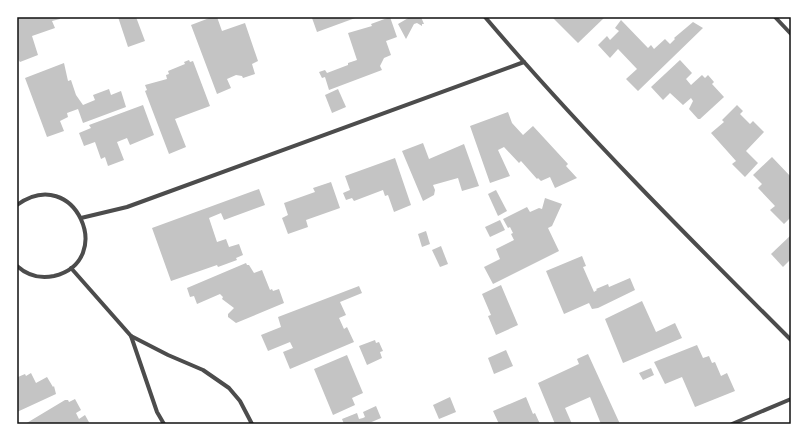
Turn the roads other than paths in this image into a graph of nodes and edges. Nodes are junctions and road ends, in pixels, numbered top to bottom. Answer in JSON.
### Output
{"nodes":[{"id":1,"x":485,"y":17,"type":"edge"},
{"id":2,"x":775,"y":17,"type":"edge"},
{"id":3,"x":791,"y":34,"type":"edge"},
{"id":4,"x":524,"y":62,"type":"junction"},
{"id":5,"x":17,"y":204,"type":"edge"},
{"id":6,"x":81,"y":218,"type":"junction"},
{"id":7,"x":17,"y":266,"type":"edge"},
{"id":8,"x":71,"y":268,"type":"junction"},
{"id":9,"x":131,"y":336,"type":"junction"},
{"id":10,"x":791,"y":340,"type":"edge"},
{"id":11,"x":791,"y":399,"type":"edge"},
{"id":12,"x":164,"y":424,"type":"edge"},
{"id":13,"x":252,"y":424,"type":"edge"},
{"id":14,"x":732,"y":424,"type":"edge"}],
"edges":[{"from":1,"to":4,"type":"street"},
{"from":2,"to":3,"type":"street"},
{"from":4,"to":6,"type":"street"},
{"from":4,"to":10,"type":"street"},
{"from":5,"to":6,"type":"street"},
{"from":6,"to":8,"type":"street"},
{"from":7,"to":8,"type":"street"},
{"from":8,"to":9,"type":"street"},
{"from":9,"to":12,"type":"street"},
{"from":9,"to":13,"type":"street"},
{"from":11,"to":14,"type":"street"}]}
